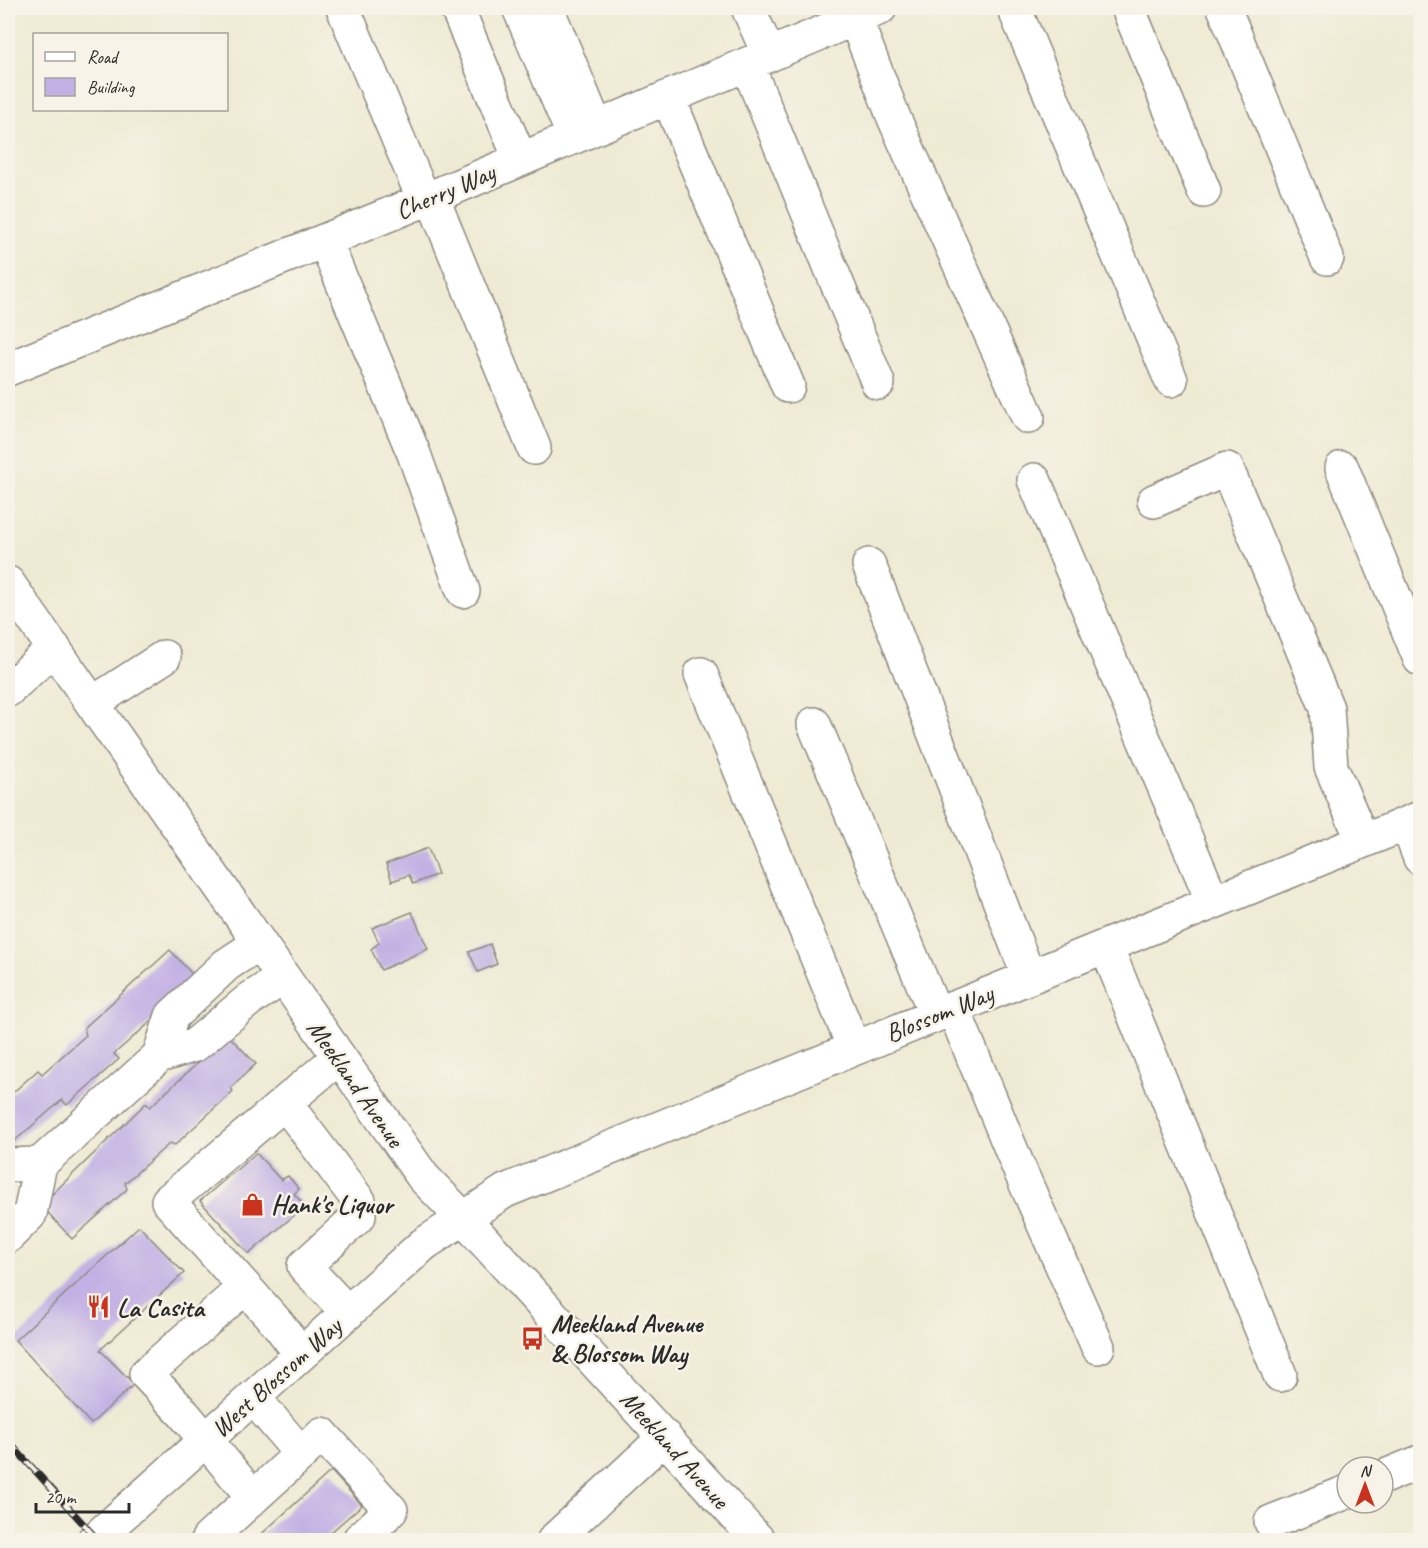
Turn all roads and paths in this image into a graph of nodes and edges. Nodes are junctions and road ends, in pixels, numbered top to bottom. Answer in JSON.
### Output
{"nodes":[{"id":1,"x":343,"y":8,"type":"edge"},
{"id":2,"x":457,"y":8,"type":"edge"},
{"id":3,"x":519,"y":8,"type":"edge"},
{"id":4,"x":547,"y":8,"type":"edge"},
{"id":5,"x":748,"y":8,"type":"edge"},
{"id":6,"x":1014,"y":8,"type":"edge"},
{"id":7,"x":1128,"y":8,"type":"edge"},
{"id":8,"x":1224,"y":8,"type":"edge"},
{"id":9,"x":868,"y":13,"type":"edge"},
{"id":10,"x":758,"y":59,"type":"junction"},
{"id":11,"x":668,"y":98,"type":"junction"},
{"id":12,"x":585,"y":132,"type":"junction"},
{"id":13,"x":520,"y":159,"type":"junction"},
{"id":14,"x":1204,"y":192,"type":"dead end"},
{"id":15,"x":428,"y":198,"type":"junction"},
{"id":16,"x":325,"y":241,"type":"junction"},
{"id":17,"x":1327,"y":258,"type":"dead end"},
{"id":18,"x":8,"y":369,"type":"edge"},
{"id":19,"x":1171,"y":380,"type":"dead end"},
{"id":20,"x":878,"y":383,"type":"dead end"},
{"id":21,"x":788,"y":386,"type":"dead end"},
{"id":22,"x":1028,"y":417,"type":"dead end"},
{"id":23,"x":534,"y":448,"type":"dead end"},
{"id":24,"x":1342,"y":468,"type":"dead end"},
{"id":25,"x":1034,"y":480,"type":"dead end"},
{"id":26,"x":1154,"y":501,"type":"dead end"},
{"id":27,"x":868,"y":565,"type":"dead end"},
{"id":28,"x":8,"y":583,"type":"edge"},
{"id":29,"x":463,"y":591,"type":"dead end"},
{"id":30,"x":54,"y":648,"type":"junction"},
{"id":31,"x":164,"y":657,"type":"dead end"},
{"id":32,"x":1420,"y":659,"type":"edge"},
{"id":33,"x":701,"y":674,"type":"dead end"},
{"id":34,"x":8,"y":690,"type":"edge"},
{"id":35,"x":93,"y":704,"type":"junction"},
{"id":36,"x":814,"y":724,"type":"dead end"},
{"id":37,"x":1414,"y":821,"type":"edge"},
{"id":38,"x":1363,"y":841,"type":"junction"},
{"id":39,"x":1420,"y":858,"type":"edge"},
{"id":40,"x":1213,"y":902,"type":"junction"},
{"id":41,"x":258,"y":944,"type":"junction"},
{"id":42,"x":1106,"y":946,"type":"junction"},
{"id":43,"x":1029,"y":977,"type":"junction"},
{"id":44,"x":283,"y":978,"type":"junction"},
{"id":45,"x":944,"y":1011,"type":"junction"},
{"id":46,"x":854,"y":1048,"type":"junction"},
{"id":47,"x":159,"y":1056,"type":"junction"},
{"id":48,"x":338,"y":1058,"type":"junction"},
{"id":49,"x":285,"y":1103,"type":"junction"},
{"id":50,"x":40,"y":1164,"type":"junction"},
{"id":51,"x":8,"y":1165,"type":"edge"},
{"id":52,"x":464,"y":1218,"type":"junction"},
{"id":53,"x":8,"y":1236,"type":"edge"},
{"id":54,"x":245,"y":1287,"type":"junction"},
{"id":55,"x":348,"y":1312,"type":"junction"},
{"id":56,"x":1098,"y":1347,"type":"dead end"},
{"id":57,"x":302,"y":1354,"type":"junction"},
{"id":58,"x":1280,"y":1375,"type":"dead end"},
{"id":59,"x":254,"y":1397,"type":"junction"},
{"id":60,"x":665,"y":1437,"type":"junction"},
{"id":61,"x":205,"y":1440,"type":"junction"},
{"id":62,"x":302,"y":1454,"type":"junction"},
{"id":63,"x":1420,"y":1462,"type":"edge"},
{"id":64,"x":1395,"y":1472,"type":"edge"},
{"id":65,"x":254,"y":1497,"type":"junction"},
{"id":66,"x":1335,"y":1497,"type":"edge"},
{"id":67,"x":1271,"y":1522,"type":"dead end"},
{"id":68,"x":208,"y":1539,"type":"edge"},
{"id":69,"x":94,"y":1540,"type":"edge"},
{"id":70,"x":359,"y":1540,"type":"edge"},
{"id":71,"x":554,"y":1540,"type":"edge"},
{"id":72,"x":758,"y":1540,"type":"edge"}],
"edges":[{"from":1,"to":15,"type":"street"},
{"from":2,"to":13,"type":"street"},
{"from":3,"to":12,"type":"street"},
{"from":4,"to":12,"type":"street"},
{"from":5,"to":10,"type":"street"},
{"from":6,"to":19,"type":"street"},
{"from":7,"to":14,"type":"street"},
{"from":8,"to":17,"type":"street"},
{"from":9,"to":10,"type":"street","name":"Cherry Way"},
{"from":9,"to":22,"type":"street"},
{"from":10,"to":11,"type":"street","name":"Cherry Way"},
{"from":10,"to":20,"type":"street"},
{"from":11,"to":12,"type":"street","name":"Cherry Way"},
{"from":11,"to":21,"type":"street"},
{"from":12,"to":13,"type":"street","name":"Cherry Way"},
{"from":13,"to":15,"type":"street","name":"Cherry Way"},
{"from":15,"to":16,"type":"street","name":"Cherry Way"},
{"from":15,"to":23,"type":"street"},
{"from":16,"to":18,"type":"street","name":"Cherry Way"},
{"from":16,"to":29,"type":"street"},
{"from":24,"to":32,"type":"street"},
{"from":25,"to":40,"type":"street"},
{"from":26,"to":38,"type":"street"},
{"from":27,"to":43,"type":"street"},
{"from":28,"to":30,"type":"street","name":"Meekland Avenue"},
{"from":30,"to":34,"type":"street"},
{"from":30,"to":35,"type":"street","name":"Meekland Avenue"},
{"from":31,"to":35,"type":"street"},
{"from":33,"to":46,"type":"street"},
{"from":35,"to":41,"type":"street","name":"Meekland Avenue"},
{"from":36,"to":45,"type":"street"},
{"from":37,"to":38,"type":"street","name":"Blossom Way"},
{"from":37,"to":39,"type":"street"},
{"from":38,"to":40,"type":"street","name":"Blossom Way"},
{"from":40,"to":42,"type":"street","name":"Blossom Way"},
{"from":41,"to":44,"type":"street","name":"Meekland Avenue"},
{"from":41,"to":47,"type":"street"},
{"from":42,"to":43,"type":"street","name":"Blossom Way"},
{"from":42,"to":58,"type":"street"},
{"from":43,"to":45,"type":"street","name":"Blossom Way"},
{"from":44,"to":47,"type":"street"},
{"from":44,"to":48,"type":"street","name":"Meekland Avenue"},
{"from":45,"to":46,"type":"street","name":"Blossom Way"},
{"from":45,"to":56,"type":"street"},
{"from":46,"to":52,"type":"street","name":"Blossom Way"},
{"from":47,"to":50,"type":"street"},
{"from":48,"to":49,"type":"street"},
{"from":48,"to":52,"type":"street","name":"Meekland Avenue"},
{"from":49,"to":54,"type":"street"},
{"from":49,"to":55,"type":"street"},
{"from":50,"to":51,"type":"street"},
{"from":50,"to":53,"type":"street"},
{"from":52,"to":55,"type":"street","name":"West Blossom Way"},
{"from":52,"to":60,"type":"street","name":"Meekland Avenue"},
{"from":54,"to":57,"type":"street"},
{"from":54,"to":61,"type":"street"},
{"from":55,"to":57,"type":"street","name":"West Blossom Way"},
{"from":57,"to":59,"type":"street","name":"West Blossom Way"},
{"from":59,"to":61,"type":"street","name":"West Blossom Way"},
{"from":59,"to":62,"type":"street"},
{"from":60,"to":71,"type":"street"},
{"from":60,"to":72,"type":"street","name":"Meekland Avenue"},
{"from":61,"to":65,"type":"street"},
{"from":61,"to":69,"type":"street","name":"West Blossom Way"},
{"from":62,"to":65,"type":"street"},
{"from":62,"to":70,"type":"street"},
{"from":63,"to":64,"type":"street"},
{"from":65,"to":68,"type":"street"},
{"from":66,"to":67,"type":"street"}]}
